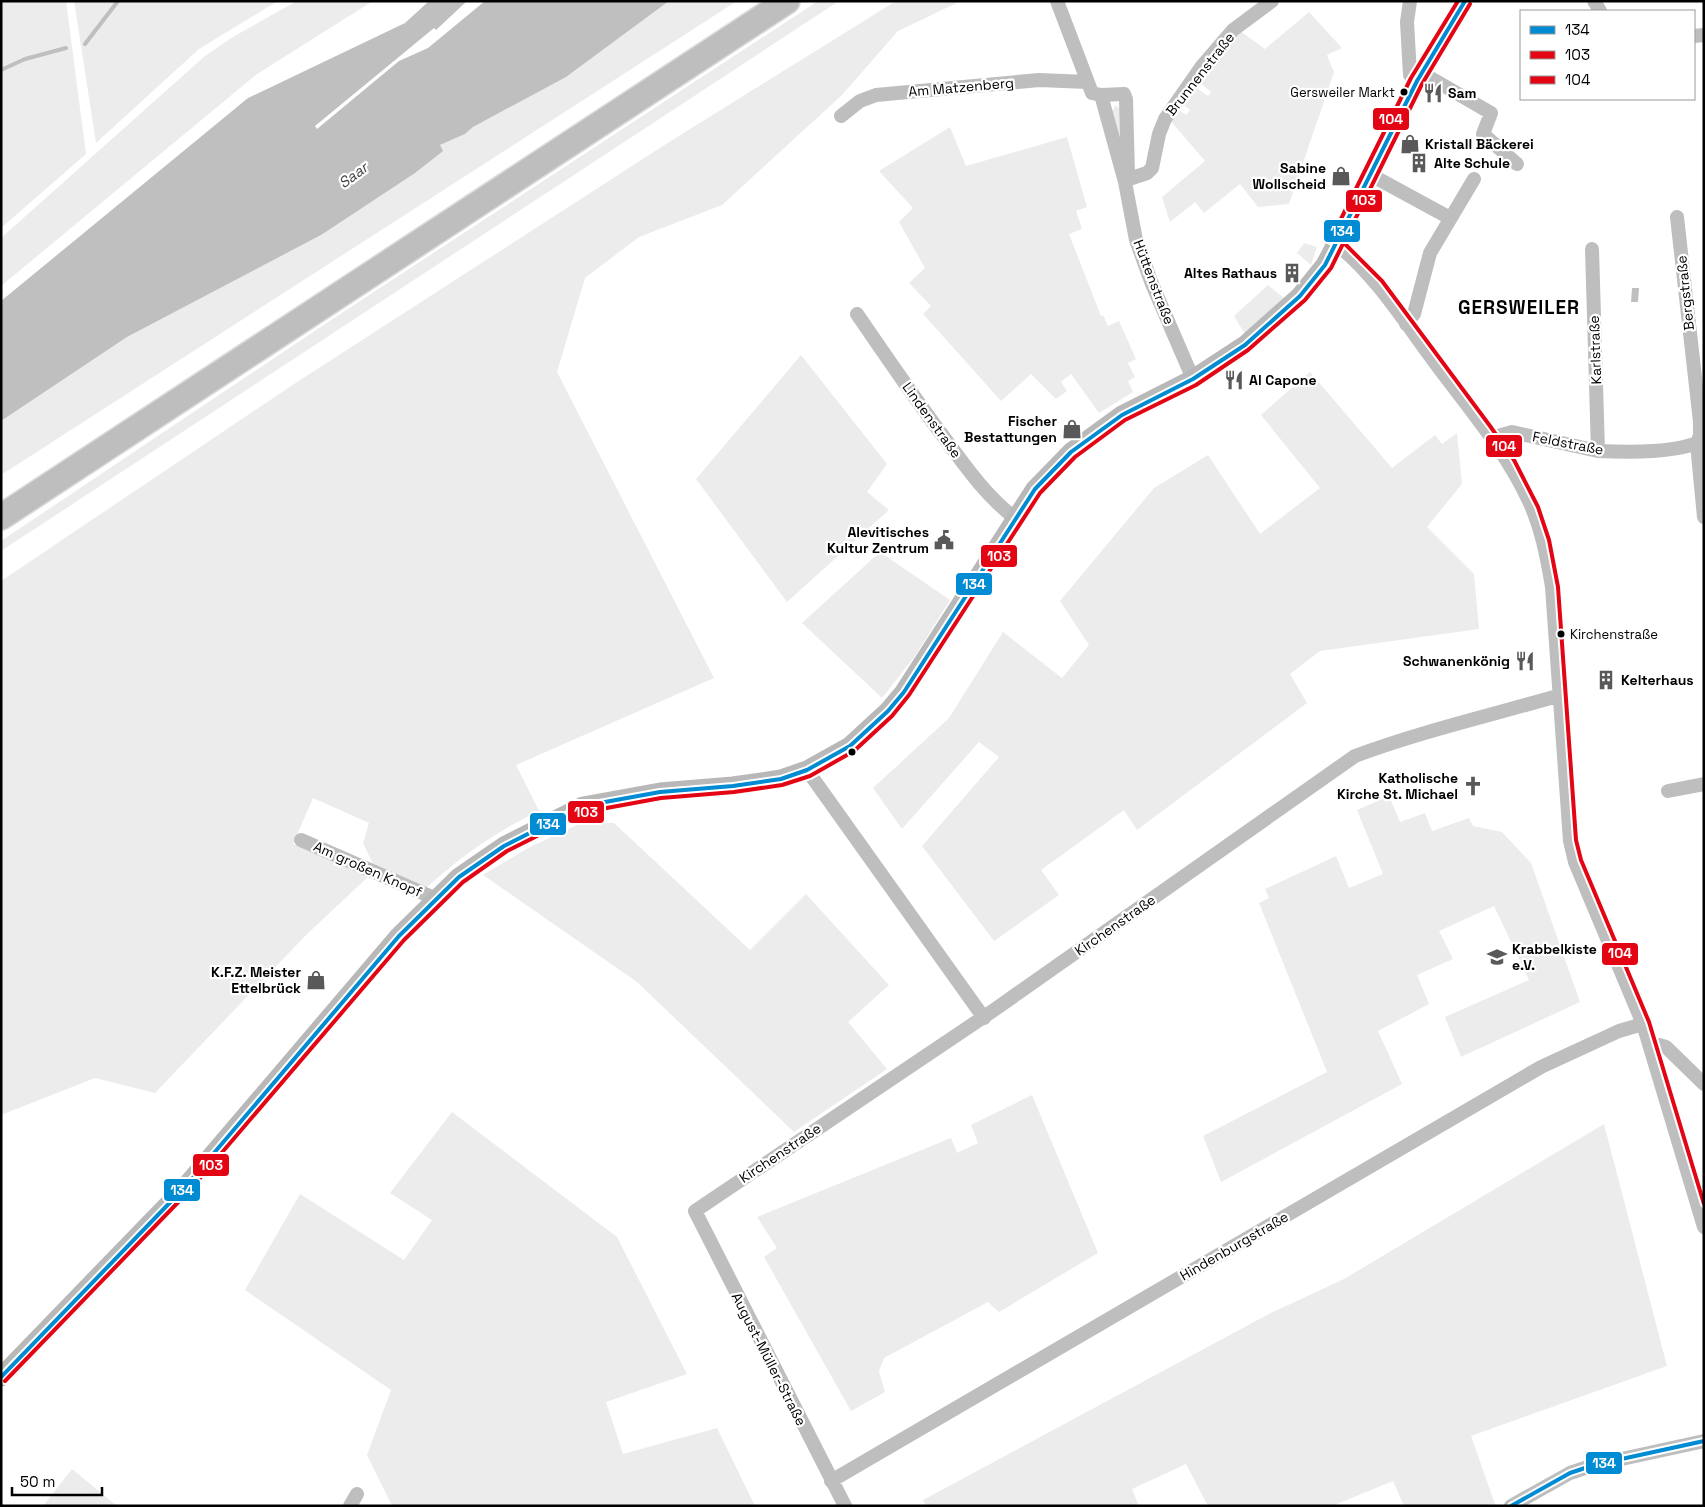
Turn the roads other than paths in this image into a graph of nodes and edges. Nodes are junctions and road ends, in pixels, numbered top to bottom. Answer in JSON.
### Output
{"nodes":[{"id":1,"x":757,"y":1,"type":"edge"},
{"id":2,"x":787,"y":1,"type":"edge"},
{"id":3,"x":1058,"y":1,"type":"edge"},
{"id":4,"x":1272,"y":1,"type":"edge"},
{"id":5,"x":1410,"y":1,"type":"edge"},
{"id":6,"x":1465,"y":1,"type":"edge"},
{"id":7,"x":1420,"y":77,"type":"junction"},
{"id":8,"x":1087,"y":82,"type":"junction"},
{"id":9,"x":1101,"y":95,"type":"junction"},
{"id":10,"x":841,"y":116,"type":"dead end"},
{"id":11,"x":1517,"y":164,"type":"dead end"},
{"id":12,"x":1371,"y":175,"type":"junction"},
{"id":13,"x":1474,"y":180,"type":"dead end"},
{"id":14,"x":1127,"y":181,"type":"junction"},
{"id":15,"x":1677,"y":217,"type":"dead end"},
{"id":16,"x":1450,"y":218,"type":"junction"},
{"id":17,"x":1336,"y":244,"type":"junction"},
{"id":18,"x":1592,"y":249,"type":"dead end"},
{"id":19,"x":857,"y":314,"type":"dead end"},
{"id":20,"x":1406,"y":324,"type":"junction"},
{"id":21,"x":1193,"y":379,"type":"junction"},
{"id":22,"x":1490,"y":438,"type":"junction"},
{"id":23,"x":1700,"y":441,"type":"edge"},
{"id":24,"x":1598,"y":451,"type":"junction"},
{"id":25,"x":1,"y":498,"type":"edge"},
{"id":26,"x":1,"y":517,"type":"edge"},
{"id":27,"x":1704,"y":517,"type":"edge"},
{"id":28,"x":1016,"y":519,"type":"junction"},
{"id":29,"x":1561,"y":695,"type":"junction"},
{"id":30,"x":807,"y":770,"type":"junction"},
{"id":31,"x":1704,"y":784,"type":"edge"},
{"id":32,"x":1668,"y":791,"type":"dead end"},
{"id":33,"x":301,"y":840,"type":"dead end"},
{"id":34,"x":434,"y":898,"type":"junction"},
{"id":35,"x":984,"y":1018,"type":"junction"},
{"id":36,"x":1643,"y":1024,"type":"junction"},
{"id":37,"x":1650,"y":1047,"type":"junction"},
{"id":38,"x":1704,"y":1084,"type":"edge"},
{"id":39,"x":695,"y":1211,"type":"joint"},
{"id":40,"x":1704,"y":1227,"type":"edge"},
{"id":41,"x":1,"y":1377,"type":"edge"},
{"id":42,"x":1704,"y":1441,"type":"edge"},
{"id":43,"x":831,"y":1481,"type":"junction"},
{"id":44,"x":845,"y":1506,"type":"edge"},
{"id":45,"x":1512,"y":1506,"type":"edge"}],
"edges":[{"from":1,"to":25,"type":"highway"},
{"from":2,"to":26,"type":"highway"},
{"from":3,"to":8,"type":"street"},
{"from":4,"to":14,"type":"street","name":"Brunnenstraße"},
{"from":5,"to":7,"type":"street"},
{"from":6,"to":7,"type":"main road"},
{"from":7,"to":11,"type":"street"},
{"from":7,"to":12,"type":"main road"},
{"from":8,"to":9,"type":"street"},
{"from":8,"to":10,"type":"street","name":"Am Matzenberg"},
{"from":9,"to":14,"type":"street","name":"Hüttenstraße"},
{"from":9,"to":14,"type":"street","name":"Hüttenstraße"},
{"from":12,"to":16,"type":"street"},
{"from":12,"to":17,"type":"main road"},
{"from":13,"to":16,"type":"street"},
{"from":14,"to":21,"type":"street","name":"Hüttenstraße"},
{"from":15,"to":23,"type":"street","name":"Bergstraße"},
{"from":16,"to":20,"type":"street"},
{"from":17,"to":20,"type":"street"},
{"from":17,"to":21,"type":"main road"},
{"from":18,"to":24,"type":"street","name":"Karlstraße"},
{"from":19,"to":28,"type":"street","name":"Lindenstraße"},
{"from":20,"to":22,"type":"street"},
{"from":21,"to":28,"type":"main road"},
{"from":22,"to":24,"type":"street","name":"Feldstraße"},
{"from":22,"to":29,"type":"street"},
{"from":23,"to":24,"type":"street","name":"Feldstraße"},
{"from":23,"to":27,"type":"street","name":"Bergstraße"},
{"from":28,"to":30,"type":"main road"},
{"from":29,"to":35,"type":"street","name":"Kirchenstraße"},
{"from":29,"to":36,"type":"street"},
{"from":30,"to":34,"type":"main road"},
{"from":30,"to":35,"type":"street"},
{"from":31,"to":32,"type":"street"},
{"from":33,"to":34,"type":"street","name":"Am großen Knopf"},
{"from":34,"to":41,"type":"main road"},
{"from":35,"to":39,"type":"street","name":"Kirchenstraße"},
{"from":36,"to":37,"type":"street"},
{"from":36,"to":43,"type":"street","name":"Hindenburgstraße"},
{"from":37,"to":38,"type":"street"},
{"from":37,"to":40,"type":"street"},
{"from":39,"to":43,"type":"street","name":"August-Müller-Straße"},
{"from":42,"to":45,"type":"street"},
{"from":43,"to":44,"type":"street","name":"August-Müller-Straße"}]}
